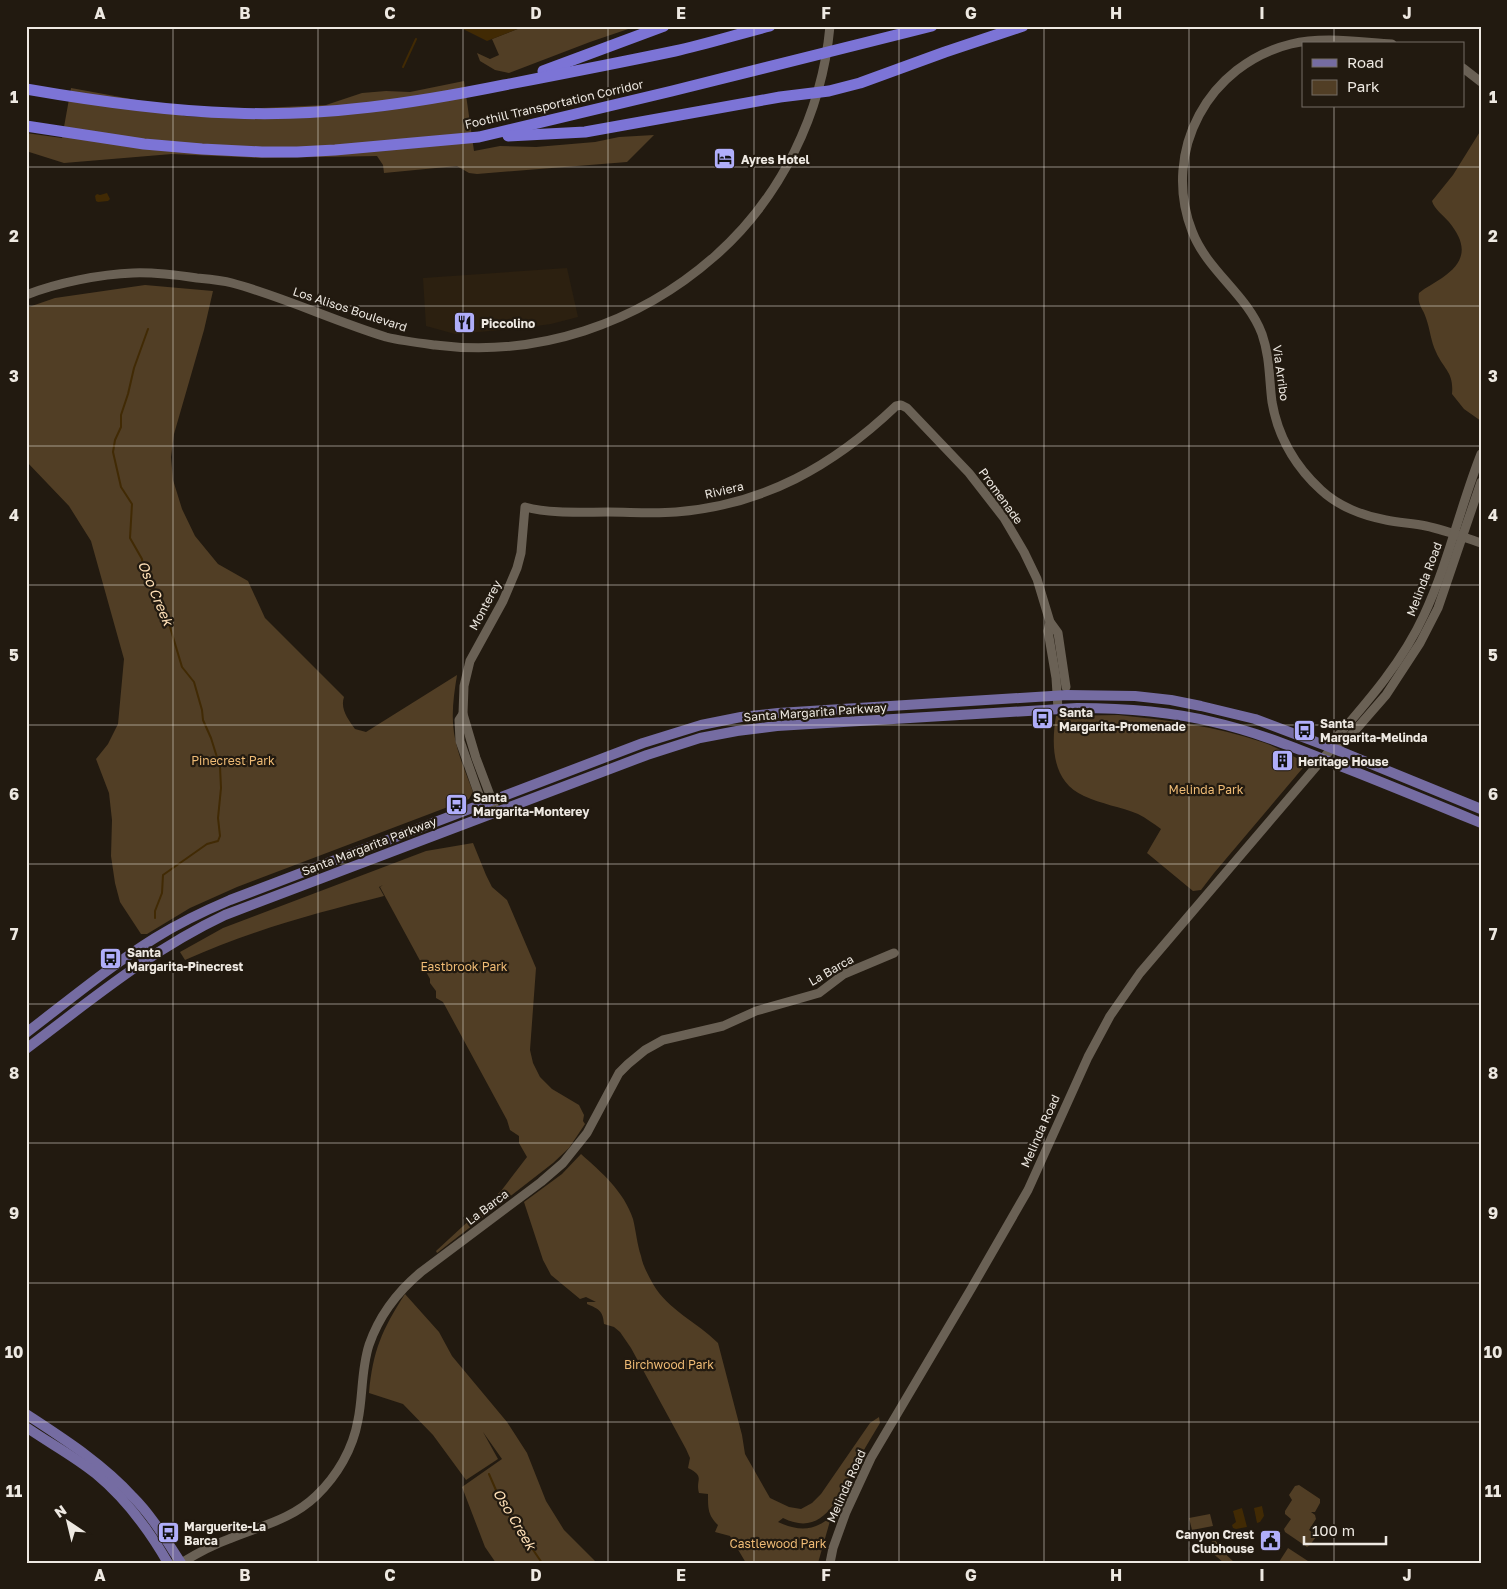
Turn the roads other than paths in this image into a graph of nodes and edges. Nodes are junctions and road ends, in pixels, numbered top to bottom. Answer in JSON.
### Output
{"nodes":[{"id":1,"x":664,"y":26,"type":"edge"},
{"id":2,"x":770,"y":26,"type":"edge"},
{"id":3,"x":830,"y":26,"type":"edge"},
{"id":4,"x":932,"y":26,"type":"edge"},
{"id":5,"x":1024,"y":26,"type":"edge"},
{"id":6,"x":1302,"y":42,"type":"edge"},
{"id":7,"x":1304,"y":42,"type":"edge"},
{"id":8,"x":1341,"y":42,"type":"edge"},
{"id":9,"x":1464,"y":69,"type":"edge"},
{"id":10,"x":1481,"y":82,"type":"edge"},
{"id":11,"x":504,"y":85,"type":"junction"},
{"id":12,"x":26,"y":89,"type":"edge"},
{"id":13,"x":818,"y":93,"type":"junction"},
{"id":14,"x":26,"y":126,"type":"edge"},
{"id":15,"x":479,"y":137,"type":"junction"},
{"id":16,"x":26,"y":295,"type":"edge"},
{"id":17,"x":901,"y":405,"type":"joint"},
{"id":18,"x":1481,"y":454,"type":"edge"},
{"id":19,"x":1481,"y":482,"type":"edge"},
{"id":20,"x":525,"y":507,"type":"joint"},
{"id":21,"x":1459,"y":535,"type":"junction"},
{"id":22,"x":1481,"y":543,"type":"edge"},
{"id":23,"x":1050,"y":622,"type":"junction"},
{"id":24,"x":1062,"y":650,"type":"junction"},
{"id":25,"x":1052,"y":652,"type":"junction"},
{"id":26,"x":1063,"y":693,"type":"junction"},
{"id":27,"x":1063,"y":709,"type":"junction"},
{"id":28,"x":463,"y":714,"type":"junction"},
{"id":29,"x":471,"y":739,"type":"junction"},
{"id":30,"x":460,"y":741,"type":"junction"},
{"id":31,"x":1332,"y":748,"type":"junction"},
{"id":32,"x":1324,"y":759,"type":"junction"},
{"id":33,"x":486,"y":801,"type":"junction"},
{"id":34,"x":1481,"y":809,"type":"edge"},
{"id":35,"x":496,"y":811,"type":"junction"},
{"id":36,"x":486,"y":815,"type":"junction"},
{"id":37,"x":1481,"y":823,"type":"edge"},
{"id":38,"x":894,"y":954,"type":"dead end"},
{"id":39,"x":26,"y":1033,"type":"edge"},
{"id":40,"x":26,"y":1049,"type":"edge"},
{"id":41,"x":26,"y":1414,"type":"edge"},
{"id":42,"x":26,"y":1427,"type":"edge"},
{"id":43,"x":168,"y":1563,"type":"edge"},
{"id":44,"x":181,"y":1563,"type":"edge"},
{"id":45,"x":830,"y":1563,"type":"edge"}],
"edges":[{"from":1,"to":11,"type":"highway"},
{"from":2,"to":11,"type":"highway","name":"Foothill Transportation Corridor"},
{"from":3,"to":13,"type":"street","name":"Los Alisos Boulevard"},
{"from":4,"to":15,"type":"highway","name":"Foothill Transportation Corridor"},
{"from":5,"to":13,"type":"highway"},
{"from":6,"to":21,"type":"street","name":"Via Arribo"},
{"from":7,"to":8,"type":"street","name":"Via Arribo"},
{"from":9,"to":10,"type":"street"},
{"from":11,"to":12,"type":"highway","name":"Foothill Transportation Corridor"},
{"from":13,"to":15,"type":"highway"},
{"from":13,"to":16,"type":"street","name":"Los Alisos Boulevard"},
{"from":14,"to":15,"type":"highway","name":"Foothill Transportation Corridor"},
{"from":17,"to":20,"type":"street","name":"Riviera"},
{"from":17,"to":23,"type":"street","name":"Promenade"},
{"from":18,"to":21,"type":"street","name":"Melinda Road"},
{"from":19,"to":21,"type":"street","name":"Melinda Road"},
{"from":20,"to":28,"type":"street","name":"Monterey"},
{"from":21,"to":22,"type":"street","name":"Via Arribo"},
{"from":21,"to":31,"type":"street","name":"Melinda Road"},
{"from":23,"to":24,"type":"street","name":"Promenade"},
{"from":23,"to":25,"type":"street","name":"Promenade"},
{"from":24,"to":25,"type":"street"},
{"from":24,"to":26,"type":"street","name":"Promenade"},
{"from":25,"to":26,"type":"street","name":"Promenade"},
{"from":26,"to":27,"type":"street","name":"Promenade"},
{"from":26,"to":31,"type":"main road","name":"Santa Margarita Parkway"},
{"from":26,"to":33,"type":"main road","name":"Santa Margarita Parkway"},
{"from":27,"to":32,"type":"main road","name":"Santa Margarita Parkway"},
{"from":27,"to":35,"type":"main road","name":"Santa Margarita Parkway"},
{"from":28,"to":29,"type":"street","name":"Monterey"},
{"from":28,"to":30,"type":"street","name":"Monterey"},
{"from":29,"to":30,"type":"street"},
{"from":29,"to":33,"type":"street","name":"Monterey"},
{"from":30,"to":33,"type":"street","name":"Monterey"},
{"from":31,"to":32,"type":"street","name":"Melinda Road"},
{"from":31,"to":34,"type":"main road","name":"Santa Margarita Parkway"},
{"from":32,"to":37,"type":"main road","name":"Santa Margarita Parkway"},
{"from":32,"to":45,"type":"street","name":"Melinda Road"},
{"from":33,"to":35,"type":"street","name":"Monterey"},
{"from":33,"to":36,"type":"street","name":"Monterey"},
{"from":33,"to":39,"type":"main road","name":"Santa Margarita Parkway"},
{"from":35,"to":36,"type":"main road","name":"Santa Margarita Parkway"},
{"from":36,"to":40,"type":"main road","name":"Santa Margarita Parkway"},
{"from":38,"to":44,"type":"street","name":"La Barca"},
{"from":41,"to":44,"type":"main road"},
{"from":42,"to":43,"type":"main road"}]}
